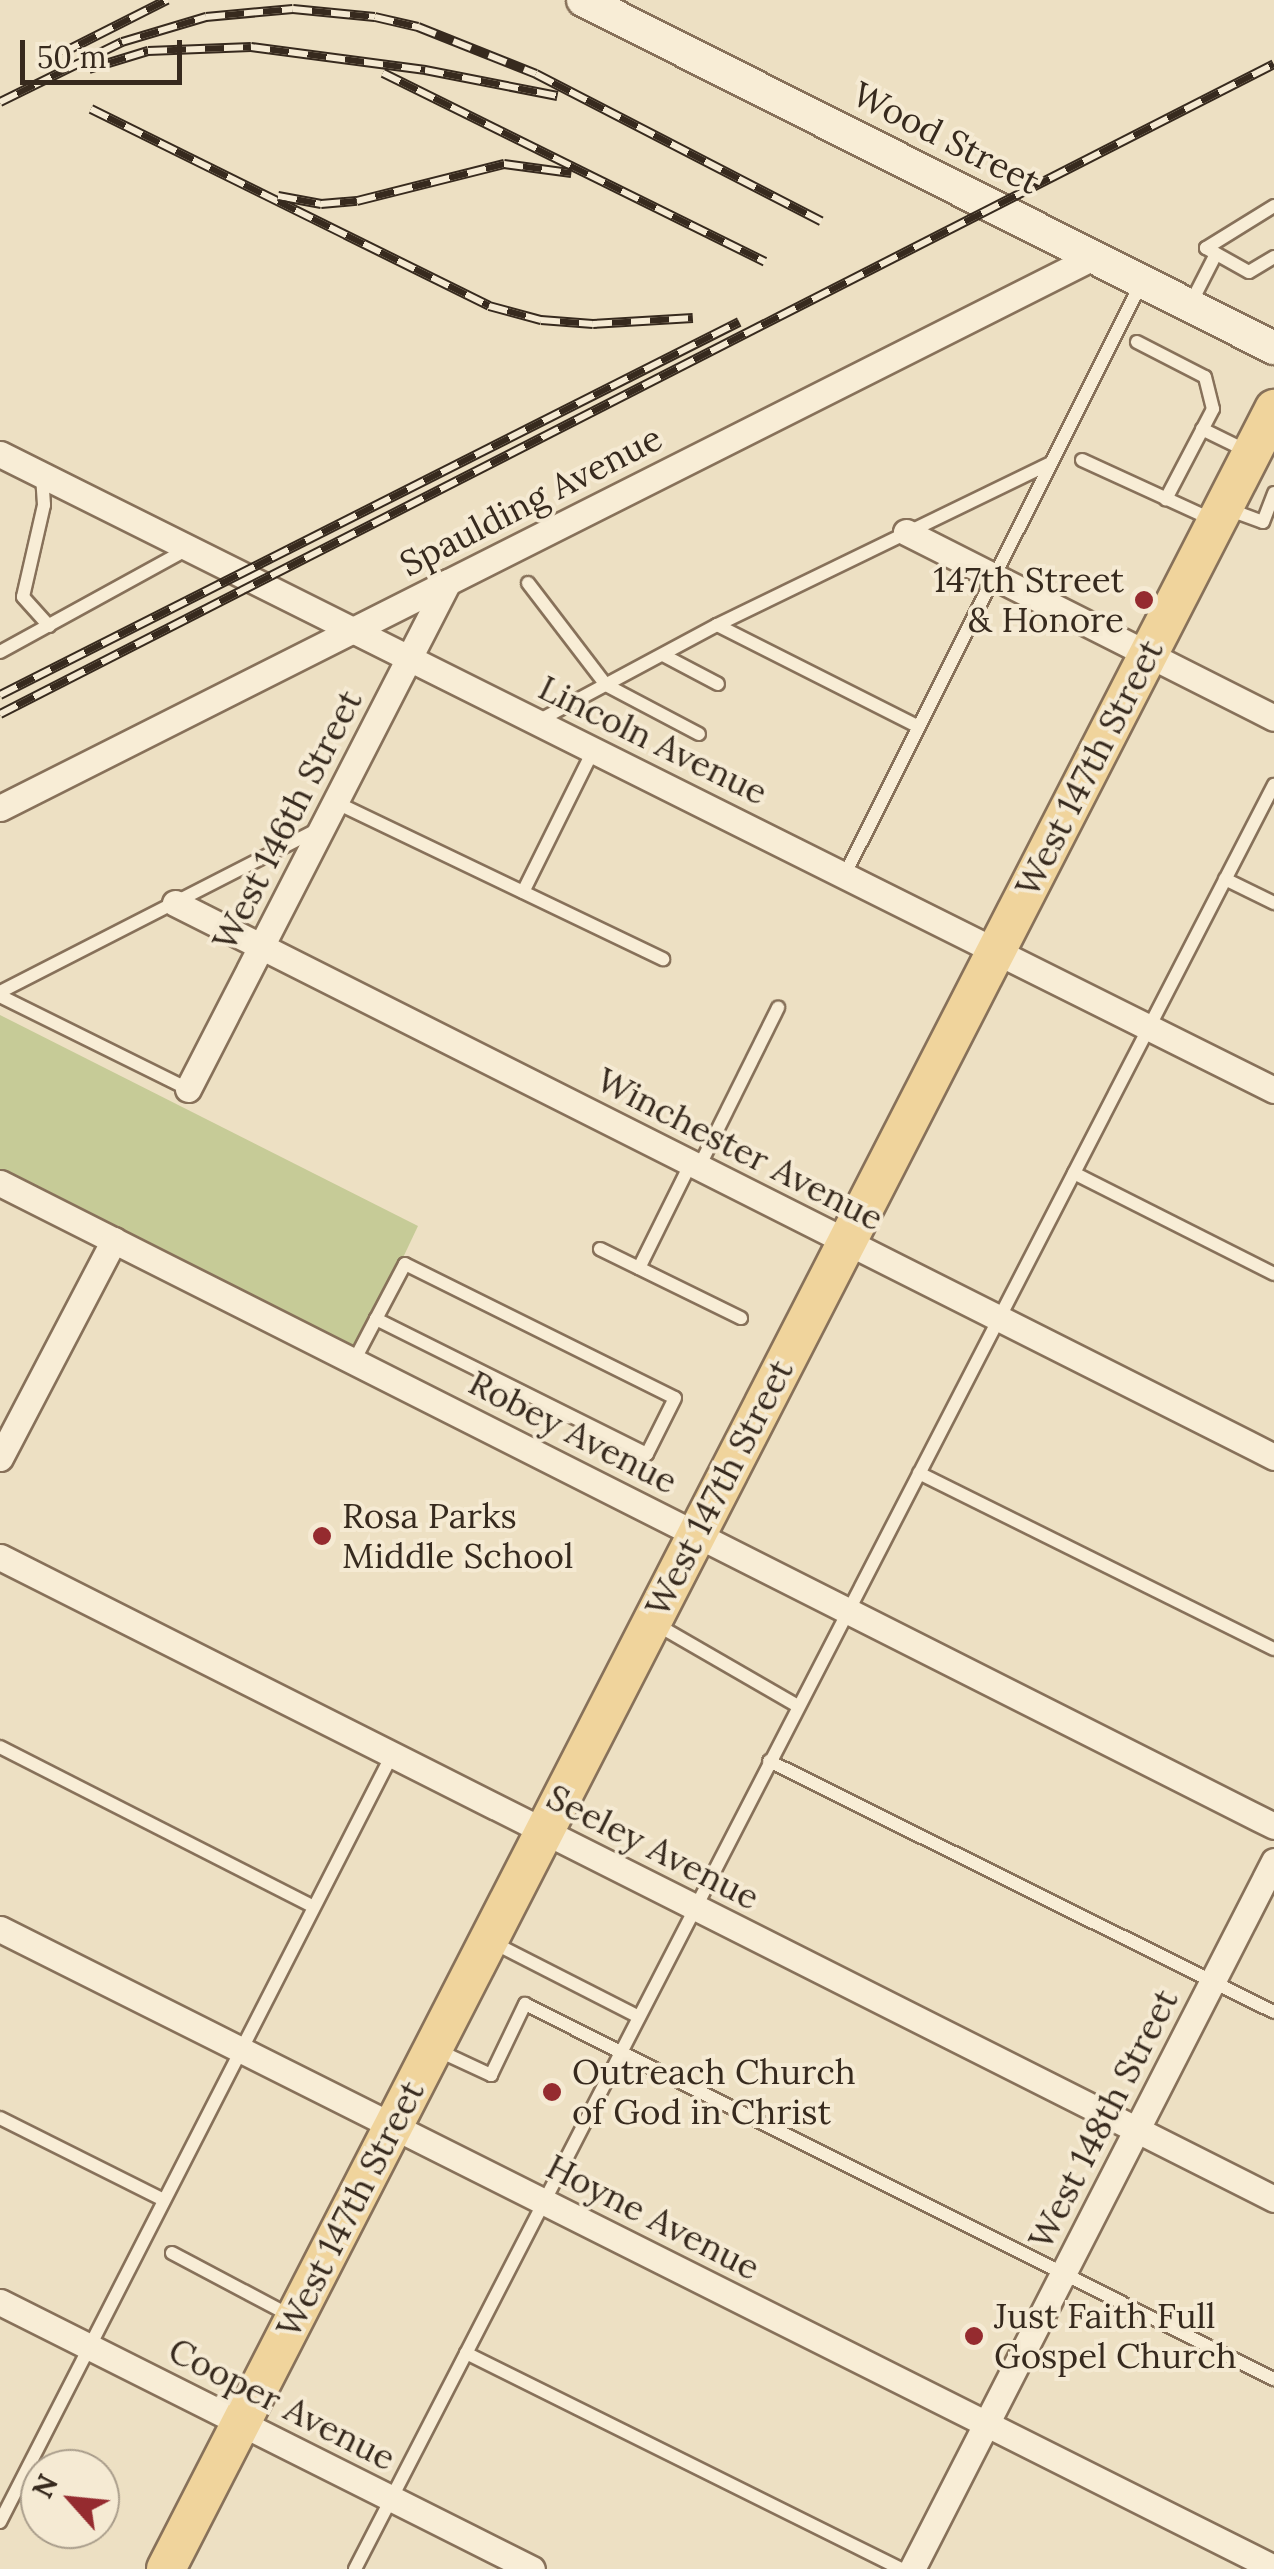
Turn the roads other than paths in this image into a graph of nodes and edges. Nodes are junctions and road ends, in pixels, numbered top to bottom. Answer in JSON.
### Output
{"nodes":[{"id":1,"x":582,"y":0,"type":"edge"},
{"id":2,"x":1274,"y":206,"type":"edge"},
{"id":3,"x":1216,"y":254,"type":"junction"},
{"id":4,"x":1274,"y":256,"type":"edge"},
{"id":5,"x":1093,"y":257,"type":"junction"},
{"id":6,"x":1142,"y":282,"type":"junction"},
{"id":7,"x":1190,"y":306,"type":"junction"},
{"id":8,"x":1137,"y":342,"type":"dead end"},
{"id":9,"x":1274,"y":348,"type":"edge"},
{"id":10,"x":1274,"y":409,"type":"edge"},
{"id":11,"x":1202,"y":429,"type":"junction"},
{"id":12,"x":1251,"y":453,"type":"junction"},
{"id":13,"x":0,"y":454,"type":"edge"},
{"id":14,"x":1082,"y":460,"type":"dead end"},
{"id":15,"x":1051,"y":463,"type":"junction"},
{"id":16,"x":42,"y":476,"type":"junction"},
{"id":17,"x":1274,"y":493,"type":"edge"},
{"id":18,"x":1166,"y":499,"type":"junction"},
{"id":19,"x":1219,"y":514,"type":"junction"},
{"id":20,"x":906,"y":532,"type":"junction"},
{"id":21,"x":187,"y":549,"type":"junction"},
{"id":22,"x":994,"y":577,"type":"junction"},
{"id":23,"x":448,"y":582,"type":"junction"},
{"id":24,"x":528,"y":583,"type":"dead end"},
{"id":25,"x":50,"y":626,"type":"junction"},
{"id":26,"x":717,"y":626,"type":"junction"},
{"id":27,"x":355,"y":630,"type":"junction"},
{"id":28,"x":0,"y":652,"type":"edge"},
{"id":29,"x":663,"y":654,"type":"junction"},
{"id":30,"x":1147,"y":654,"type":"junction"},
{"id":31,"x":409,"y":657,"type":"junction"},
{"id":32,"x":718,"y":684,"type":"dead end"},
{"id":33,"x":606,"y":685,"type":"junction"},
{"id":34,"x":1274,"y":718,"type":"edge"},
{"id":35,"x":538,"y":721,"type":"junction"},
{"id":36,"x":919,"y":727,"type":"junction"},
{"id":37,"x":699,"y":734,"type":"dead end"},
{"id":38,"x":594,"y":749,"type":"junction"},
{"id":39,"x":1274,"y":785,"type":"edge"},
{"id":40,"x":335,"y":802,"type":"junction"},
{"id":41,"x":0,"y":808,"type":"edge"},
{"id":42,"x":322,"y":827,"type":"junction"},
{"id":43,"x":845,"y":874,"type":"junction"},
{"id":44,"x":1225,"y":879,"type":"junction"},
{"id":45,"x":523,"y":892,"type":"junction"},
{"id":46,"x":175,"y":903,"type":"junction"},
{"id":47,"x":1274,"y":904,"type":"edge"},
{"id":48,"x":261,"y":946,"type":"junction"},
{"id":49,"x":995,"y":949,"type":"junction"},
{"id":50,"x":662,"y":959,"type":"dead end"},
{"id":51,"x":0,"y":994,"type":"edge"},
{"id":52,"x":778,"y":1008,"type":"dead end"},
{"id":53,"x":1149,"y":1027,"type":"junction"},
{"id":54,"x":188,"y":1089,"type":"joint"},
{"id":55,"x":1274,"y":1090,"type":"edge"},
{"id":56,"x":695,"y":1165,"type":"junction"},
{"id":57,"x":1074,"y":1173,"type":"junction"},
{"id":58,"x":0,"y":1183,"type":"edge"},
{"id":59,"x":114,"y":1240,"type":"junction"},
{"id":60,"x":844,"y":1240,"type":"junction"},
{"id":61,"x":600,"y":1249,"type":"dead end"},
{"id":62,"x":640,"y":1268,"type":"junction"},
{"id":63,"x":1274,"y":1274,"type":"edge"},
{"id":64,"x":740,"y":1318,"type":"dead end"},
{"id":65,"x":999,"y":1318,"type":"junction"},
{"id":66,"x":376,"y":1319,"type":"junction"},
{"id":67,"x":354,"y":1361,"type":"junction"},
{"id":68,"x":10,"y":1418,"type":"edge"},
{"id":69,"x":1274,"y":1457,"type":"edge"},
{"id":70,"x":0,"y":1458,"type":"edge"},
{"id":71,"x":919,"y":1473,"type":"junction"},
{"id":72,"x":696,"y":1534,"type":"junction"},
{"id":73,"x":0,"y":1557,"type":"edge"},
{"id":74,"x":848,"y":1611,"type":"junction"},
{"id":75,"x":651,"y":1622,"type":"junction"},
{"id":76,"x":1274,"y":1649,"type":"edge"},
{"id":77,"x":798,"y":1706,"type":"junction"},
{"id":78,"x":0,"y":1747,"type":"edge"},
{"id":79,"x":392,"y":1754,"type":"junction"},
{"id":80,"x":769,"y":1761,"type":"junction"},
{"id":81,"x":1274,"y":1826,"type":"edge"},
{"id":82,"x":544,"y":1832,"type":"junction"},
{"id":83,"x":1274,"y":1861,"type":"edge"},
{"id":84,"x":314,"y":1907,"type":"junction"},
{"id":85,"x":696,"y":1908,"type":"junction"},
{"id":86,"x":0,"y":1929,"type":"edge"},
{"id":87,"x":488,"y":1940,"type":"junction"},
{"id":88,"x":1213,"y":1981,"type":"junction"},
{"id":89,"x":1274,"y":2012,"type":"edge"},
{"id":90,"x":639,"y":2017,"type":"junction"},
{"id":91,"x":433,"y":2048,"type":"junction"},
{"id":92,"x":622,"y":2049,"type":"junction"},
{"id":93,"x":241,"y":2050,"type":"junction"},
{"id":94,"x":0,"y":2118,"type":"edge"},
{"id":95,"x":392,"y":2126,"type":"junction"},
{"id":96,"x":1136,"y":2130,"type":"junction"},
{"id":97,"x":1274,"y":2199,"type":"edge"},
{"id":98,"x":164,"y":2200,"type":"junction"},
{"id":99,"x":544,"y":2202,"type":"junction"},
{"id":100,"x":172,"y":2253,"type":"dead end"},
{"id":101,"x":1064,"y":2272,"type":"junction"},
{"id":102,"x":0,"y":2302,"type":"edge"},
{"id":103,"x":294,"y":2318,"type":"junction"},
{"id":104,"x":89,"y":2347,"type":"junction"},
{"id":105,"x":466,"y":2353,"type":"junction"},
{"id":106,"x":1274,"y":2378,"type":"edge"},
{"id":107,"x":241,"y":2423,"type":"junction"},
{"id":108,"x":986,"y":2424,"type":"junction"},
{"id":109,"x":0,"y":2488,"type":"edge"},
{"id":110,"x":14,"y":2494,"type":"junction"},
{"id":111,"x":391,"y":2498,"type":"junction"},
{"id":112,"x":0,"y":2522,"type":"edge"},
{"id":113,"x":1274,"y":2568,"type":"edge"},
{"id":114,"x":166,"y":2569,"type":"edge"},
{"id":115,"x":355,"y":2569,"type":"edge"},
{"id":116,"x":532,"y":2569,"type":"edge"},
{"id":117,"x":900,"y":2569,"type":"edge"},
{"id":118,"x":912,"y":2569,"type":"edge"}],
"edges":[{"from":1,"to":5,"type":"main road","name":"Wood Street"},
{"from":2,"to":3,"type":"lane"},
{"from":3,"to":4,"type":"lane"},
{"from":3,"to":7,"type":"lane"},
{"from":5,"to":6,"type":"main road","name":"Wood Street"},
{"from":5,"to":23,"type":"street","name":"Spaulding Avenue"},
{"from":6,"to":7,"type":"main road","name":"Wood Street"},
{"from":6,"to":15,"type":"lane"},
{"from":7,"to":9,"type":"main road","name":"Wood Street"},
{"from":8,"to":11,"type":"lane"},
{"from":10,"to":12,"type":"main road","name":"West 147th Street"},
{"from":11,"to":12,"type":"lane"},
{"from":11,"to":18,"type":"lane"},
{"from":12,"to":19,"type":"main road","name":"West 147th Street"},
{"from":13,"to":16,"type":"street","name":"Lincoln Avenue"},
{"from":14,"to":18,"type":"lane"},
{"from":15,"to":20,"type":"lane"},
{"from":15,"to":22,"type":"lane"},
{"from":16,"to":21,"type":"street","name":"Lincoln Avenue"},
{"from":16,"to":25,"type":"lane"},
{"from":17,"to":19,"type":"lane"},
{"from":18,"to":19,"type":"lane"},
{"from":19,"to":30,"type":"main road","name":"West 147th Street"},
{"from":20,"to":22,"type":"street"},
{"from":20,"to":26,"type":"lane"},
{"from":21,"to":25,"type":"lane"},
{"from":21,"to":27,"type":"street","name":"Lincoln Avenue"},
{"from":22,"to":30,"type":"street"},
{"from":22,"to":36,"type":"lane"},
{"from":23,"to":27,"type":"street","name":"Spaulding Avenue"},
{"from":23,"to":31,"type":"street","name":"West 146th Street"},
{"from":24,"to":33,"type":"lane"},
{"from":25,"to":28,"type":"lane"},
{"from":26,"to":29,"type":"lane"},
{"from":26,"to":36,"type":"lane"},
{"from":27,"to":31,"type":"street","name":"Lincoln Avenue"},
{"from":27,"to":41,"type":"street","name":"Spaulding Avenue"},
{"from":29,"to":32,"type":"lane"},
{"from":29,"to":33,"type":"lane"},
{"from":30,"to":34,"type":"street"},
{"from":30,"to":49,"type":"main road","name":"West 147th Street"},
{"from":31,"to":35,"type":"street","name":"Lincoln Avenue"},
{"from":31,"to":40,"type":"street","name":"West 146th Street"},
{"from":33,"to":35,"type":"lane"},
{"from":33,"to":37,"type":"lane"},
{"from":35,"to":38,"type":"street","name":"Lincoln Avenue"},
{"from":36,"to":43,"type":"lane"},
{"from":38,"to":43,"type":"street","name":"Lincoln Avenue"},
{"from":38,"to":45,"type":"lane"},
{"from":39,"to":44,"type":"lane"},
{"from":40,"to":42,"type":"street","name":"West 146th Street"},
{"from":40,"to":45,"type":"lane"},
{"from":42,"to":46,"type":"lane"},
{"from":42,"to":48,"type":"street","name":"West 146th Street"},
{"from":43,"to":49,"type":"street","name":"Lincoln Avenue"},
{"from":44,"to":47,"type":"lane"},
{"from":44,"to":53,"type":"lane"},
{"from":45,"to":50,"type":"lane"},
{"from":46,"to":48,"type":"street","name":"Winchester Avenue"},
{"from":46,"to":51,"type":"lane"},
{"from":48,"to":54,"type":"street","name":"West 146th Street"},
{"from":48,"to":56,"type":"street","name":"Winchester Avenue"},
{"from":49,"to":53,"type":"street","name":"Lincoln Avenue"},
{"from":49,"to":60,"type":"main road","name":"West 147th Street"},
{"from":51,"to":54,"type":"lane"},
{"from":52,"to":56,"type":"lane"},
{"from":53,"to":55,"type":"street","name":"Lincoln Avenue"},
{"from":53,"to":57,"type":"lane"},
{"from":56,"to":60,"type":"street","name":"Winchester Avenue"},
{"from":56,"to":62,"type":"lane"},
{"from":57,"to":63,"type":"lane"},
{"from":57,"to":65,"type":"lane"},
{"from":58,"to":59,"type":"street","name":"Robey Avenue"},
{"from":59,"to":67,"type":"street","name":"Robey Avenue"},
{"from":59,"to":68,"type":"street"},
{"from":60,"to":65,"type":"street","name":"Winchester Avenue"},
{"from":60,"to":72,"type":"main road","name":"West 147th Street"},
{"from":61,"to":62,"type":"lane"},
{"from":62,"to":64,"type":"lane"},
{"from":65,"to":69,"type":"street","name":"Winchester Avenue"},
{"from":65,"to":71,"type":"lane"},
{"from":66,"to":66,"type":"lane"},
{"from":66,"to":67,"type":"lane"},
{"from":67,"to":72,"type":"street","name":"Robey Avenue"},
{"from":68,"to":70,"type":"street"},
{"from":71,"to":74,"type":"lane"},
{"from":71,"to":76,"type":"lane"},
{"from":72,"to":74,"type":"street","name":"Robey Avenue"},
{"from":72,"to":75,"type":"main road","name":"West 147th Street"},
{"from":73,"to":79,"type":"street","name":"Seeley Avenue"},
{"from":74,"to":77,"type":"lane"},
{"from":74,"to":81,"type":"street","name":"Robey Avenue"},
{"from":75,"to":77,"type":"lane"},
{"from":75,"to":82,"type":"main road","name":"West 147th Street"},
{"from":77,"to":80,"type":"lane"},
{"from":78,"to":84,"type":"lane"},
{"from":79,"to":82,"type":"street","name":"Seeley Avenue"},
{"from":79,"to":84,"type":"lane"},
{"from":80,"to":85,"type":"lane"},
{"from":80,"to":88,"type":"lane"},
{"from":82,"to":85,"type":"street","name":"Seeley Avenue"},
{"from":82,"to":87,"type":"main road","name":"West 147th Street"},
{"from":83,"to":88,"type":"street","name":"West 148th Street"},
{"from":84,"to":93,"type":"lane"},
{"from":85,"to":90,"type":"lane"},
{"from":85,"to":96,"type":"street","name":"Seeley Avenue"},
{"from":86,"to":93,"type":"street","name":"Hoyne Avenue"},
{"from":87,"to":90,"type":"lane"},
{"from":87,"to":91,"type":"main road","name":"West 147th Street"},
{"from":88,"to":89,"type":"lane"},
{"from":88,"to":96,"type":"street","name":"West 148th Street"},
{"from":90,"to":92,"type":"lane"},
{"from":91,"to":92,"type":"lane"},
{"from":91,"to":95,"type":"main road","name":"West 147th Street"},
{"from":92,"to":99,"type":"lane"},
{"from":92,"to":101,"type":"lane"},
{"from":93,"to":95,"type":"street","name":"Hoyne Avenue"},
{"from":93,"to":98,"type":"lane"},
{"from":94,"to":98,"type":"lane"},
{"from":95,"to":99,"type":"street","name":"Hoyne Avenue"},
{"from":95,"to":103,"type":"main road","name":"West 147th Street"},
{"from":96,"to":97,"type":"street","name":"Seeley Avenue"},
{"from":96,"to":101,"type":"street","name":"West 148th Street"},
{"from":98,"to":104,"type":"lane"},
{"from":99,"to":105,"type":"lane"},
{"from":99,"to":108,"type":"street","name":"Hoyne Avenue"},
{"from":100,"to":103,"type":"lane"},
{"from":101,"to":106,"type":"lane"},
{"from":101,"to":108,"type":"street","name":"West 148th Street"},
{"from":102,"to":104,"type":"street","name":"Cooper Avenue"},
{"from":103,"to":107,"type":"main road","name":"West 147th Street"},
{"from":104,"to":107,"type":"street","name":"Cooper Avenue"},
{"from":104,"to":110,"type":"lane"},
{"from":105,"to":111,"type":"lane"},
{"from":105,"to":117,"type":"lane"},
{"from":107,"to":111,"type":"street","name":"Cooper Avenue"},
{"from":107,"to":114,"type":"main road","name":"West 147th Street"},
{"from":108,"to":113,"type":"street","name":"Hoyne Avenue"},
{"from":108,"to":118,"type":"street","name":"West 148th Street"},
{"from":109,"to":110,"type":"lane"},
{"from":110,"to":112,"type":"lane"},
{"from":111,"to":115,"type":"lane"},
{"from":111,"to":116,"type":"street","name":"Cooper Avenue"}]}
